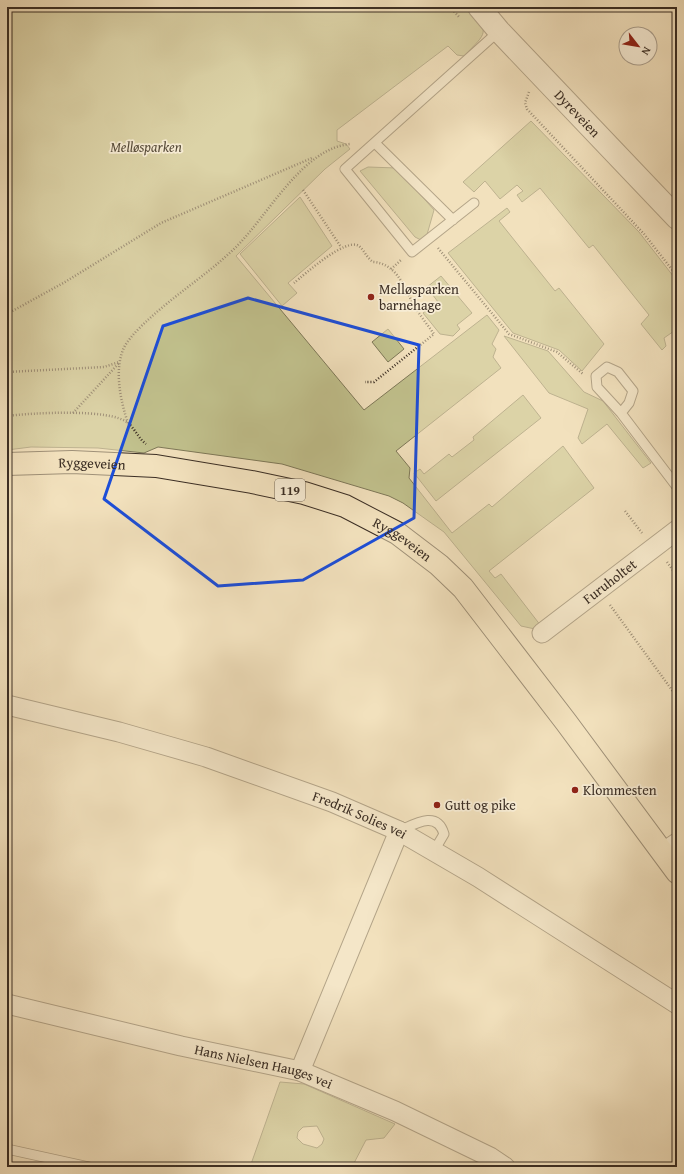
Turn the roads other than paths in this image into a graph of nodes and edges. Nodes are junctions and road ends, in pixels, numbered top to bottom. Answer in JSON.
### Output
{"nodes":[{"id":1,"x":479,"y":7,"type":"edge"},
{"id":2,"x":499,"y":31,"type":"junction"},
{"id":3,"x":375,"y":142,"type":"junction"},
{"id":4,"x":474,"y":203,"type":"dead end"},
{"id":5,"x":677,"y":218,"type":"edge"},
{"id":6,"x":453,"y":220,"type":"junction"},
{"id":7,"x":621,"y":413,"type":"junction"},
{"id":8,"x":7,"y":464,"type":"edge"},
{"id":9,"x":677,"y":487,"type":"edge"},
{"id":10,"x":677,"y":530,"type":"edge"},
{"id":11,"x":542,"y":633,"type":"dead end"},
{"id":12,"x":7,"y":705,"type":"edge"},
{"id":13,"x":399,"y":831,"type":"junction"},
{"id":14,"x":670,"y":848,"type":"edge"},
{"id":15,"x":434,"y":851,"type":"junction"},
{"id":16,"x":677,"y":872,"type":"edge"},
{"id":17,"x":7,"y":1004,"type":"edge"},
{"id":18,"x":677,"y":1004,"type":"edge"},
{"id":19,"x":300,"y":1070,"type":"junction"},
{"id":20,"x":7,"y":1149,"type":"edge"},
{"id":21,"x":89,"y":1167,"type":"edge"},
{"id":22,"x":505,"y":1167,"type":"edge"}],
"edges":[{"from":1,"to":2,"type":"street","name":"Dyreveien"},
{"from":2,"to":3,"type":"lane"},
{"from":2,"to":5,"type":"street","name":"Dyreveien"},
{"from":3,"to":6,"type":"lane"},
{"from":3,"to":6,"type":"lane"},
{"from":4,"to":6,"type":"lane"},
{"from":7,"to":7,"type":"lane"},
{"from":7,"to":9,"type":"lane"},
{"from":8,"to":14,"type":"main road","name":"Ryggeveien","number":"119"},
{"from":10,"to":11,"type":"street","name":"Furuholtet"},
{"from":12,"to":13,"type":"street","name":"Fredrik Solies vei"},
{"from":13,"to":15,"type":"street","name":"Fredrik Solies vei"},
{"from":13,"to":15,"type":"lane"},
{"from":13,"to":19,"type":"street"},
{"from":14,"to":16,"type":"main road","name":"Ryggeveien","number":"119"},
{"from":15,"to":18,"type":"street","name":"Fredrik Solies vei"},
{"from":17,"to":19,"type":"street","name":"Hans Nielsen Hauges vei"},
{"from":19,"to":22,"type":"street","name":"Hans Nielsen Hauges vei"},
{"from":20,"to":21,"type":"lane"}]}
